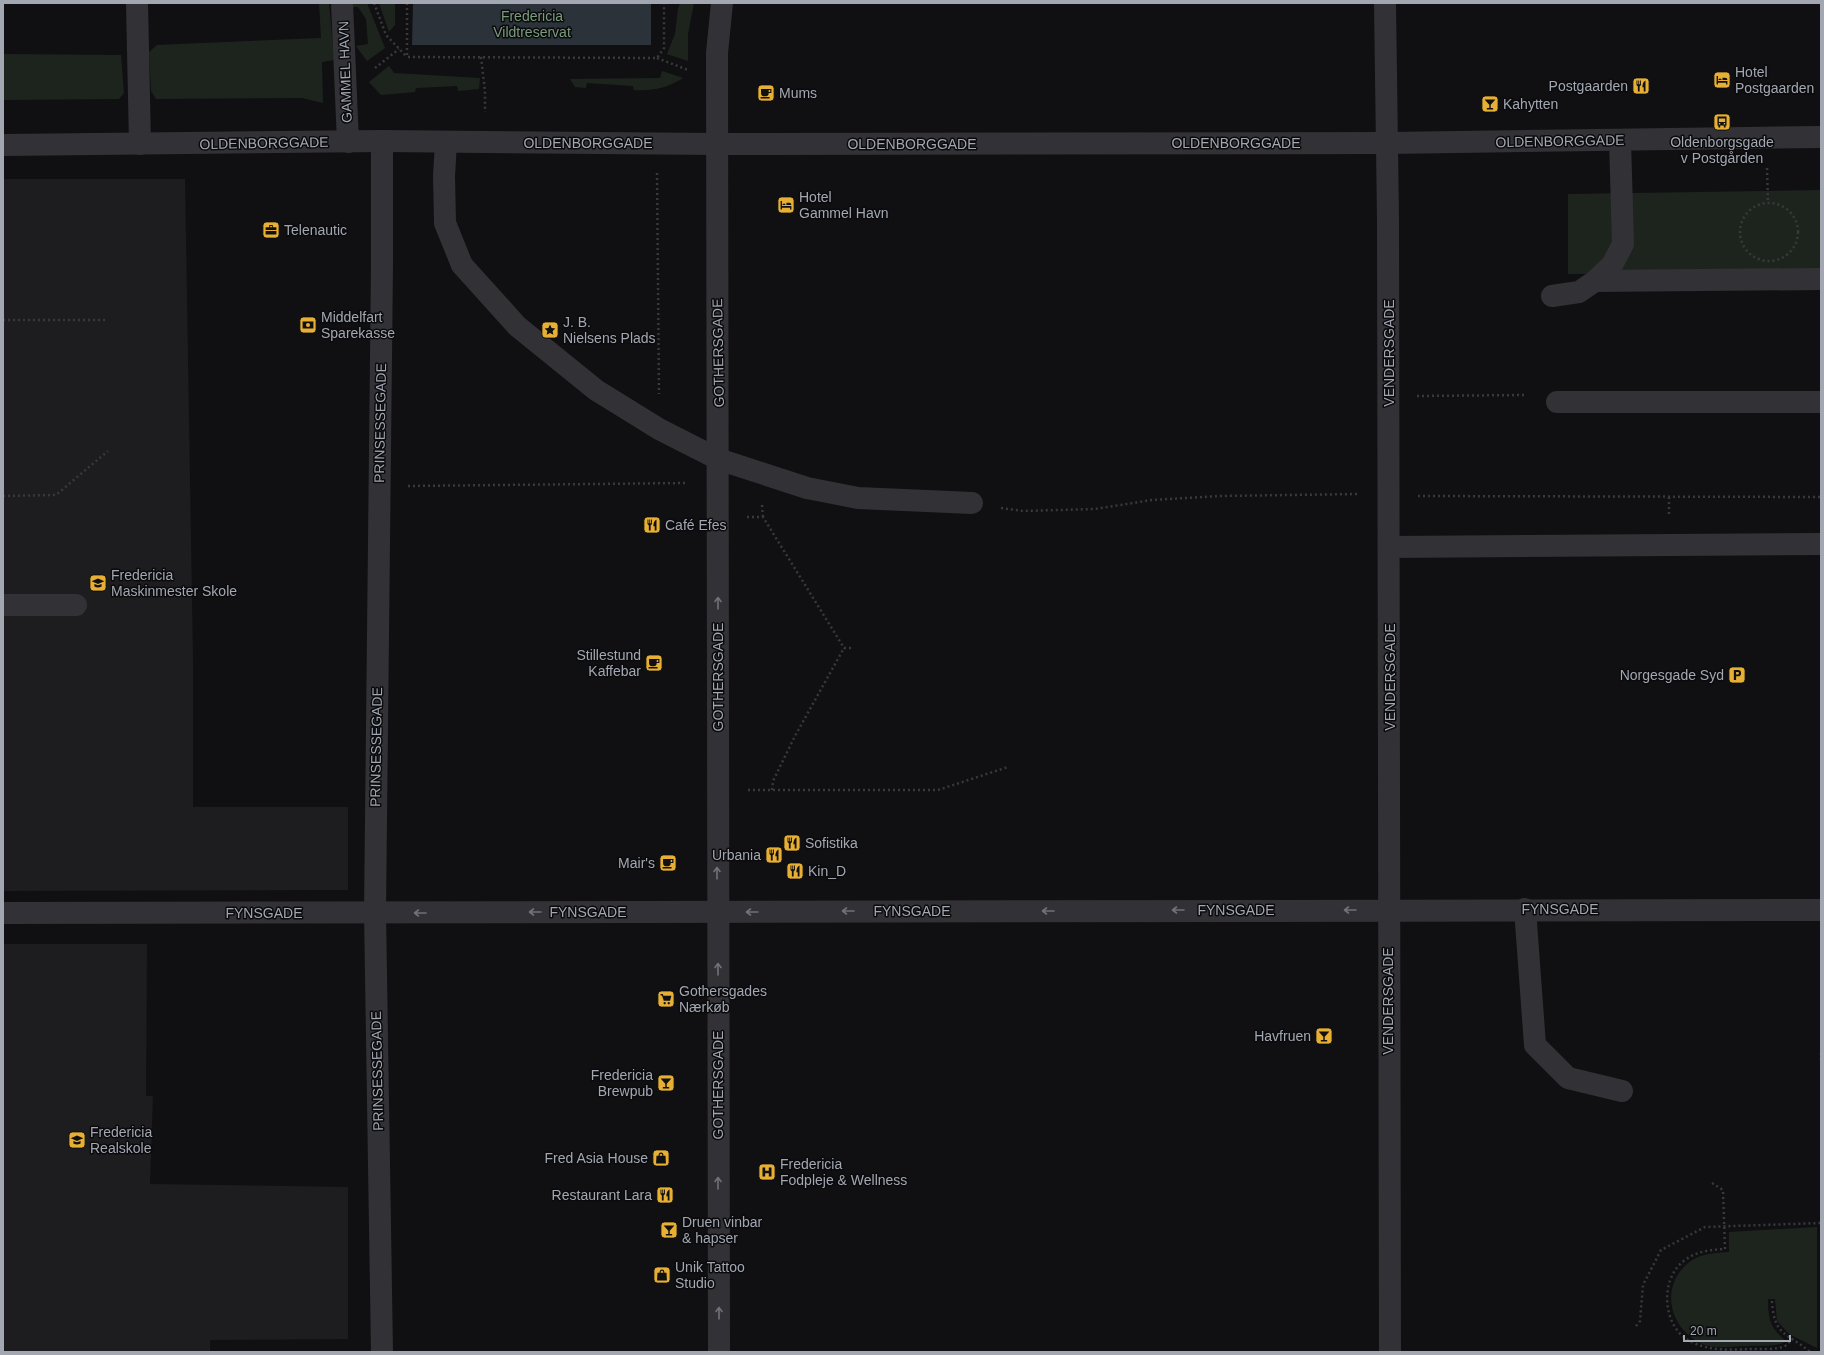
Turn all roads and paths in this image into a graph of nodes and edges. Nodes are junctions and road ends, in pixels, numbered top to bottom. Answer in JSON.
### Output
{"nodes":[{"id":1,"x":138,"y":3,"type":"edge"},
{"id":2,"x":342,"y":3,"type":"edge"},
{"id":3,"x":374,"y":3,"type":"edge"},
{"id":4,"x":407,"y":3,"type":"edge"},
{"id":5,"x":664,"y":3,"type":"edge"},
{"id":6,"x":722,"y":3,"type":"edge"},
{"id":7,"x":1385,"y":3,"type":"edge"},
{"id":8,"x":399,"y":49,"type":"junction"},
{"id":9,"x":407,"y":57,"type":"junction"},
{"id":10,"x":481,"y":57,"type":"junction"},
{"id":11,"x":657,"y":58,"type":"junction"},
{"id":12,"x":386,"y":61,"type":"dead end"},
{"id":13,"x":685,"y":70,"type":"dead end"},
{"id":14,"x":486,"y":91,"type":"dead end"},
{"id":15,"x":1821,"y":137,"type":"edge"},
{"id":16,"x":1620,"y":140,"type":"junction"},
{"id":17,"x":382,"y":141,"type":"junction"},
{"id":18,"x":348,"y":142,"type":"junction"},
{"id":19,"x":446,"y":142,"type":"junction"},
{"id":20,"x":657,"y":143,"type":"junction"},
{"id":21,"x":1388,"y":143,"type":"junction"},
{"id":22,"x":140,"y":144,"type":"junction"},
{"id":23,"x":717,"y":144,"type":"junction"},
{"id":24,"x":3,"y":145,"type":"edge"},
{"id":25,"x":1768,"y":188,"type":"dead end"},
{"id":26,"x":1768,"y":203,"type":"junction"},
{"id":27,"x":1821,"y":279,"type":"edge"},
{"id":28,"x":1594,"y":281,"type":"junction"},
{"id":29,"x":1552,"y":296,"type":"dead end"},
{"id":30,"x":3,"y":320,"type":"edge"},
{"id":31,"x":106,"y":320,"type":"dead end"},
{"id":32,"x":1527,"y":395,"type":"dead end"},
{"id":33,"x":1424,"y":396,"type":"dead end"},
{"id":34,"x":1557,"y":402,"type":"dead end"},
{"id":35,"x":1821,"y":402,"type":"edge"},
{"id":36,"x":659,"y":429,"type":"junction"},
{"id":37,"x":108,"y":451,"type":"dead end"},
{"id":38,"x":718,"y":459,"type":"junction"},
{"id":39,"x":718,"y":483,"type":"junction"},
{"id":40,"x":379,"y":486,"type":"junction"},
{"id":41,"x":3,"y":496,"type":"edge"},
{"id":42,"x":972,"y":503,"type":"dead end"},
{"id":43,"x":718,"y":516,"type":"junction"},
{"id":44,"x":1821,"y":544,"type":"edge"},
{"id":45,"x":1389,"y":547,"type":"junction"},
{"id":46,"x":3,"y":605,"type":"edge"},
{"id":47,"x":76,"y":605,"type":"dead end"},
{"id":48,"x":844,"y":648,"type":"junction"},
{"id":49,"x":854,"y":648,"type":"dead end"},
{"id":50,"x":1008,"y":767,"type":"dead end"},
{"id":51,"x":718,"y":790,"type":"junction"},
{"id":52,"x":772,"y":790,"type":"junction"},
{"id":53,"x":1525,"y":909,"type":"junction"},
{"id":54,"x":1389,"y":910,"type":"junction"},
{"id":55,"x":1821,"y":910,"type":"edge"},
{"id":56,"x":375,"y":912,"type":"junction"},
{"id":57,"x":717,"y":912,"type":"junction"},
{"id":58,"x":3,"y":914,"type":"edge"},
{"id":59,"x":1821,"y":1053,"type":"edge"},
{"id":60,"x":1821,"y":1062,"type":"edge"},
{"id":61,"x":1622,"y":1091,"type":"dead end"},
{"id":62,"x":1712,"y":1183,"type":"dead end"},
{"id":63,"x":1821,"y":1223,"type":"edge"},
{"id":64,"x":1724,"y":1226,"type":"junction"},
{"id":65,"x":1772,"y":1301,"type":"dead end"},
{"id":66,"x":1636,"y":1326,"type":"dead end"},
{"id":67,"x":1792,"y":1339,"type":"junction"},
{"id":68,"x":382,"y":1352,"type":"edge"},
{"id":69,"x":719,"y":1352,"type":"edge"},
{"id":70,"x":1390,"y":1352,"type":"edge"},
{"id":71,"x":1810,"y":1352,"type":"edge"}],
"edges":[{"from":1,"to":22,"type":"street"},
{"from":2,"to":18,"type":"street","name":"GAMMEL HAVN"},
{"from":3,"to":8,"type":"path"},
{"from":4,"to":9,"type":"path"},
{"from":5,"to":11,"type":"path"},
{"from":6,"to":23,"type":"street","name":"GOTHERSGADE"},
{"from":7,"to":21,"type":"street","name":"VENDERSGADE"},
{"from":8,"to":9,"type":"path"},
{"from":8,"to":12,"type":"path"},
{"from":9,"to":10,"type":"path"},
{"from":10,"to":11,"type":"path"},
{"from":10,"to":14,"type":"path"},
{"from":11,"to":13,"type":"path"},
{"from":15,"to":16,"type":"street","name":"OLDENBORGGADE"},
{"from":16,"to":21,"type":"street","name":"OLDENBORGGADE"},
{"from":16,"to":28,"type":"street"},
{"from":17,"to":18,"type":"street","name":"OLDENBORGGADE"},
{"from":17,"to":19,"type":"street","name":"OLDENBORGGADE"},
{"from":17,"to":40,"type":"street","name":"PRINSESSEGADE"},
{"from":18,"to":22,"type":"street","name":"OLDENBORGGADE"},
{"from":19,"to":20,"type":"street","name":"OLDENBORGGADE"},
{"from":19,"to":36,"type":"street"},
{"from":20,"to":23,"type":"street","name":"OLDENBORGGADE"},
{"from":20,"to":36,"type":"path"},
{"from":21,"to":23,"type":"street","name":"OLDENBORGGADE"},
{"from":21,"to":45,"type":"street","name":"VENDERSGADE"},
{"from":22,"to":24,"type":"street","name":"OLDENBORGGADE"},
{"from":23,"to":38,"type":"street","name":"GOTHERSGADE"},
{"from":25,"to":26,"type":"path"},
{"from":26,"to":26,"type":"path"},
{"from":27,"to":28,"type":"street"},
{"from":28,"to":29,"type":"street"},
{"from":30,"to":31,"type":"path"},
{"from":32,"to":33,"type":"path"},
{"from":34,"to":35,"type":"street"},
{"from":36,"to":38,"type":"street"},
{"from":37,"to":41,"type":"path"},
{"from":38,"to":39,"type":"street","name":"GOTHERSGADE"},
{"from":38,"to":42,"type":"street"},
{"from":39,"to":40,"type":"path"},
{"from":39,"to":43,"type":"street","name":"GOTHERSGADE"},
{"from":40,"to":56,"type":"street","name":"PRINSESSEGADE"},
{"from":43,"to":48,"type":"path"},
{"from":51,"to":43,"type":"street","name":"GOTHERSGADE","one_way":true},
{"from":44,"to":45,"type":"street"},
{"from":45,"to":54,"type":"street","name":"VENDERSGADE"},
{"from":46,"to":47,"type":"street"},
{"from":48,"to":49,"type":"path"},
{"from":48,"to":52,"type":"path"},
{"from":50,"to":52,"type":"path"},
{"from":51,"to":52,"type":"path"},
{"from":57,"to":51,"type":"street","name":"GOTHERSGADE","one_way":true},
{"from":53,"to":54,"type":"street","name":"FYNSGADE"},
{"from":53,"to":55,"type":"street","name":"FYNSGADE"},
{"from":53,"to":61,"type":"street"},
{"from":54,"to":57,"type":"street","name":"FYNSGADE","one_way":true},
{"from":54,"to":70,"type":"street","name":"VENDERSGADE"},
{"from":57,"to":56,"type":"street","name":"FYNSGADE","one_way":true},
{"from":56,"to":58,"type":"street","name":"FYNSGADE"},
{"from":56,"to":68,"type":"street","name":"PRINSESSEGADE"},
{"from":69,"to":57,"type":"street","name":"GOTHERSGADE","one_way":true},
{"from":59,"to":60,"type":"path"},
{"from":62,"to":64,"type":"path"},
{"from":63,"to":64,"type":"path"},
{"from":64,"to":66,"type":"path"},
{"from":64,"to":67,"type":"path"},
{"from":65,"to":67,"type":"path"},
{"from":67,"to":71,"type":"path"}]}
